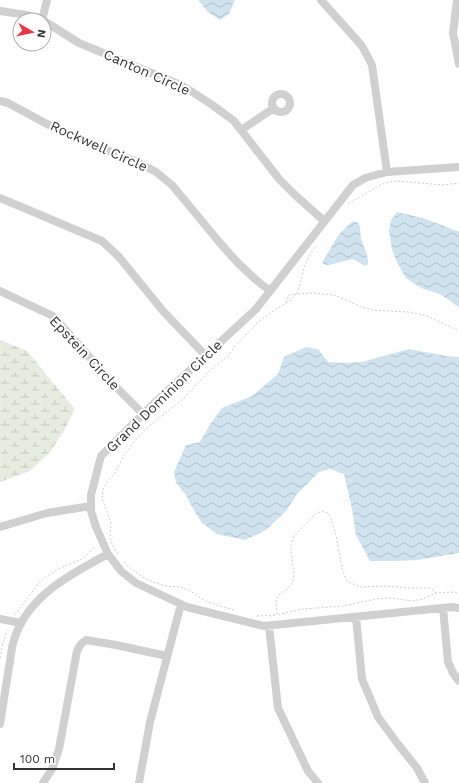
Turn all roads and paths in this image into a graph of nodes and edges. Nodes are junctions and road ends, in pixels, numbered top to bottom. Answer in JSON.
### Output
{"nodes":[{"id":1,"x":47,"y":0,"type":"edge"},
{"id":2,"x":321,"y":0,"type":"edge"},
{"id":3,"x":457,"y":0,"type":"edge"},
{"id":4,"x":0,"y":11,"type":"edge"},
{"id":5,"x":45,"y":12,"type":"edge"},
{"id":6,"x":12,"y":13,"type":"edge"},
{"id":7,"x":52,"y":26,"type":"edge"},
{"id":8,"x":459,"y":64,"type":"edge"},
{"id":9,"x":0,"y":101,"type":"edge"},
{"id":10,"x":274,"y":108,"type":"dead end"},
{"id":11,"x":241,"y":130,"type":"junction"},
{"id":12,"x":459,"y":167,"type":"edge"},
{"id":13,"x":387,"y":172,"type":"junction"},
{"id":14,"x":459,"y":183,"type":"edge"},
{"id":15,"x":0,"y":198,"type":"edge"},
{"id":16,"x":347,"y":206,"type":"dead end"},
{"id":17,"x":324,"y":221,"type":"junction"},
{"id":18,"x":317,"y":243,"type":"dead end"},
{"id":19,"x":0,"y":291,"type":"edge"},
{"id":20,"x":270,"y":291,"type":"junction"},
{"id":21,"x":296,"y":294,"type":"junction"},
{"id":22,"x":286,"y":304,"type":"junction"},
{"id":23,"x":459,"y":331,"type":"edge"},
{"id":24,"x":206,"y":356,"type":"junction"},
{"id":25,"x":143,"y":414,"type":"junction"},
{"id":26,"x":91,"y":506,"type":"junction"},
{"id":27,"x":0,"y":526,"type":"edge"},
{"id":28,"x":107,"y":541,"type":"junction"},
{"id":29,"x":108,"y":554,"type":"junction"},
{"id":30,"x":119,"y":555,"type":"dead end"},
{"id":31,"x":122,"y":560,"type":"dead end"},
{"id":32,"x":436,"y":593,"type":"junction"},
{"id":33,"x":459,"y":593,"type":"edge"},
{"id":34,"x":181,"y":604,"type":"junction"},
{"id":35,"x":443,"y":608,"type":"junction"},
{"id":36,"x":459,"y":608,"type":"edge"},
{"id":37,"x":238,"y":612,"type":"dead end"},
{"id":38,"x":14,"y":615,"type":"dead end"},
{"id":39,"x":251,"y":615,"type":"dead end"},
{"id":40,"x":277,"y":615,"type":"junction"},
{"id":41,"x":356,"y":617,"type":"junction"},
{"id":42,"x":0,"y":619,"type":"edge"},
{"id":43,"x":21,"y":623,"type":"junction"},
{"id":44,"x":269,"y":626,"type":"junction"},
{"id":45,"x":8,"y":630,"type":"dead end"},
{"id":46,"x":167,"y":656,"type":"junction"},
{"id":47,"x":0,"y":658,"type":"edge"},
{"id":48,"x":459,"y":681,"type":"edge"},
{"id":49,"x":0,"y":724,"type":"edge"},
{"id":50,"x":43,"y":783,"type":"edge"},
{"id":51,"x":139,"y":783,"type":"edge"},
{"id":52,"x":318,"y":783,"type":"edge"},
{"id":53,"x":425,"y":783,"type":"edge"}],
"edges":[{"from":1,"to":5,"type":"street"},
{"from":2,"to":13,"type":"street"},
{"from":3,"to":8,"type":"street"},
{"from":4,"to":6,"type":"street","name":"Canton Circle"},
{"from":7,"to":11,"type":"street","name":"Canton Circle"},
{"from":9,"to":20,"type":"street","name":"Rockwell Circle"},
{"from":10,"to":11,"type":"street"},
{"from":11,"to":17,"type":"street","name":"Canton Circle"},
{"from":12,"to":13,"type":"street","name":"Grand Dominion Circle"},
{"from":13,"to":17,"type":"street","name":"Grand Dominion Circle"},
{"from":14,"to":16,"type":"path"},
{"from":15,"to":24,"type":"street"},
{"from":17,"to":20,"type":"street","name":"Grand Dominion Circle"},
{"from":18,"to":21,"type":"path"},
{"from":19,"to":25,"type":"street","name":"Epstein Circle"},
{"from":20,"to":24,"type":"street","name":"Grand Dominion Circle"},
{"from":21,"to":22,"type":"path"},
{"from":21,"to":22,"type":"path"},
{"from":21,"to":23,"type":"path"},
{"from":22,"to":28,"type":"path"},
{"from":24,"to":25,"type":"street","name":"Grand Dominion Circle"},
{"from":25,"to":26,"type":"street","name":"Grand Dominion Circle"},
{"from":26,"to":27,"type":"street"},
{"from":26,"to":28,"type":"street","name":"Grand Dominion Circle"},
{"from":28,"to":29,"type":"street","name":"Grand Dominion Circle"},
{"from":28,"to":30,"type":"path"},
{"from":28,"to":38,"type":"path"},
{"from":29,"to":34,"type":"street","name":"Grand Dominion Circle"},
{"from":29,"to":43,"type":"street"},
{"from":31,"to":37,"type":"path"},
{"from":32,"to":33,"type":"path"},
{"from":32,"to":40,"type":"path"},
{"from":32,"to":40,"type":"path"},
{"from":34,"to":44,"type":"street","name":"Grand Dominion Circle"},
{"from":34,"to":46,"type":"street"},
{"from":35,"to":36,"type":"street","name":"Grand Dominion Circle"},
{"from":35,"to":41,"type":"street","name":"Grand Dominion Circle"},
{"from":35,"to":48,"type":"street"},
{"from":39,"to":40,"type":"path"},
{"from":41,"to":44,"type":"street","name":"Grand Dominion Circle"},
{"from":41,"to":53,"type":"street"},
{"from":42,"to":43,"type":"street"},
{"from":43,"to":49,"type":"street"},
{"from":44,"to":52,"type":"street"},
{"from":45,"to":47,"type":"path"},
{"from":46,"to":50,"type":"street"},
{"from":46,"to":51,"type":"street"}]}
